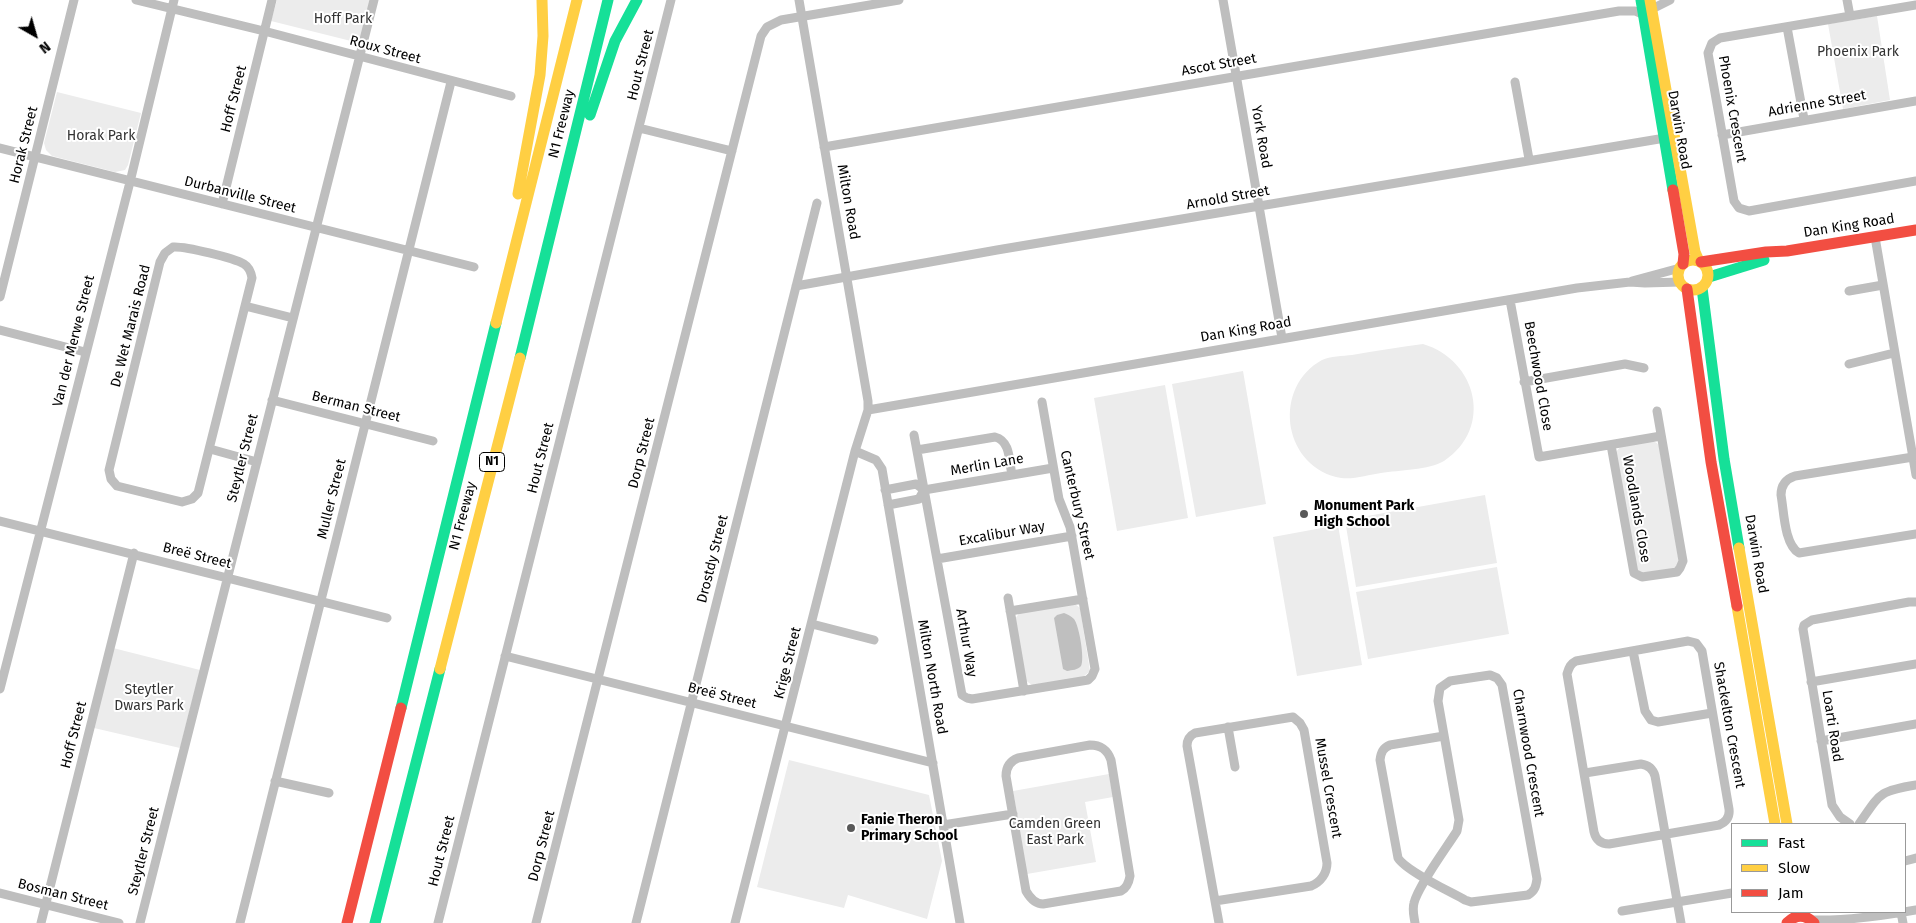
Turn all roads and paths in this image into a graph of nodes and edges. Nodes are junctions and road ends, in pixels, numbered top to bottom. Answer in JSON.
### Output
{"nodes":[{"id":1,"x":74,"y":0,"type":"edge"},
{"id":2,"x":136,"y":0,"type":"edge"},
{"id":3,"x":272,"y":0,"type":"edge"},
{"id":4,"x":374,"y":0,"type":"edge"},
{"id":5,"x":542,"y":0,"type":"edge"},
{"id":6,"x":577,"y":0,"type":"edge"},
{"id":7,"x":608,"y":0,"type":"edge"},
{"id":8,"x":637,"y":0,"type":"edge"},
{"id":9,"x":671,"y":0,"type":"edge"},
{"id":10,"x":799,"y":0,"type":"edge"},
{"id":11,"x":899,"y":0,"type":"edge"},
{"id":12,"x":1223,"y":0,"type":"edge"},
{"id":13,"x":1639,"y":0,"type":"edge"},
{"id":14,"x":1670,"y":0,"type":"edge"},
{"id":15,"x":1847,"y":0,"type":"edge"},
{"id":16,"x":173,"y":5,"type":"edge"},
{"id":17,"x":1916,"y":5,"type":"edge"},
{"id":18,"x":1649,"y":8,"type":"edge"},
{"id":19,"x":1619,"y":10,"type":"junction"},
{"id":20,"x":802,"y":16,"type":"junction"},
{"id":21,"x":1850,"y":16,"type":"junction"},
{"id":22,"x":1787,"y":27,"type":"junction"},
{"id":23,"x":264,"y":31,"type":"junction"},
{"id":24,"x":360,"y":57,"type":"junction"},
{"id":25,"x":1237,"y":75,"type":"junction"},
{"id":26,"x":452,"y":82,"type":"junction"},
{"id":27,"x":1515,"y":82,"type":"dead end"},
{"id":28,"x":511,"y":96,"type":"dead end"},
{"id":29,"x":1916,"y":101,"type":"edge"},
{"id":30,"x":1804,"y":120,"type":"junction"},
{"id":31,"x":639,"y":128,"type":"junction"},
{"id":32,"x":1722,"y":135,"type":"junction"},
{"id":33,"x":1665,"y":138,"type":"junction"},
{"id":34,"x":824,"y":147,"type":"junction"},
{"id":35,"x":0,"y":148,"type":"edge"},
{"id":36,"x":732,"y":151,"type":"junction"},
{"id":37,"x":35,"y":157,"type":"junction"},
{"id":38,"x":1530,"y":159,"type":"junction"},
{"id":39,"x":1916,"y":181,"type":"edge"},
{"id":40,"x":130,"y":182,"type":"junction"},
{"id":41,"x":818,"y":202,"type":"dead end"},
{"id":42,"x":222,"y":204,"type":"junction"},
{"id":43,"x":1259,"y":206,"type":"junction"},
{"id":44,"x":316,"y":229,"type":"junction"},
{"id":45,"x":1916,"y":230,"type":"edge"},
{"id":46,"x":1875,"y":237,"type":"junction"},
{"id":47,"x":409,"y":250,"type":"junction"},
{"id":48,"x":1787,"y":251,"type":"junction"},
{"id":49,"x":1700,"y":262,"type":"junction"},
{"id":50,"x":1682,"y":266,"type":"junction"},
{"id":51,"x":474,"y":267,"type":"dead end"},
{"id":52,"x":848,"y":277,"type":"junction"},
{"id":53,"x":1709,"y":277,"type":"junction"},
{"id":54,"x":540,"y":279,"type":"junction"},
{"id":55,"x":1630,"y":282,"type":"junction"},
{"id":56,"x":1882,"y":285,"type":"junction"},
{"id":57,"x":796,"y":286,"type":"junction"},
{"id":58,"x":1683,"y":286,"type":"junction"},
{"id":59,"x":1702,"y":288,"type":"junction"},
{"id":60,"x":1849,"y":290,"type":"dead end"},
{"id":61,"x":504,"y":292,"type":"junction"},
{"id":62,"x":0,"y":296,"type":"edge"},
{"id":63,"x":1510,"y":300,"type":"junction"},
{"id":64,"x":245,"y":306,"type":"junction"},
{"id":65,"x":293,"y":318,"type":"junction"},
{"id":66,"x":0,"y":330,"type":"edge"},
{"id":67,"x":1282,"y":338,"type":"junction"},
{"id":68,"x":85,"y":352,"type":"junction"},
{"id":69,"x":1894,"y":353,"type":"junction"},
{"id":70,"x":1849,"y":364,"type":"dead end"},
{"id":71,"x":1644,"y":368,"type":"dead end"},
{"id":72,"x":1524,"y":382,"type":"junction"},
{"id":73,"x":272,"y":400,"type":"junction"},
{"id":74,"x":1042,"y":402,"type":"dead end"},
{"id":75,"x":868,"y":410,"type":"junction"},
{"id":76,"x":1657,"y":411,"type":"dead end"},
{"id":77,"x":365,"y":423,"type":"junction"},
{"id":78,"x":914,"y":435,"type":"dead end"},
{"id":79,"x":1661,"y":436,"type":"junction"},
{"id":80,"x":433,"y":441,"type":"dead end"},
{"id":81,"x":1611,"y":445,"type":"junction"},
{"id":82,"x":210,"y":449,"type":"junction"},
{"id":83,"x":917,"y":450,"type":"junction"},
{"id":84,"x":855,"y":451,"type":"junction"},
{"id":85,"x":1539,"y":457,"type":"joint"},
{"id":86,"x":1913,"y":458,"type":"junction"},
{"id":87,"x":256,"y":462,"type":"junction"},
{"id":88,"x":1053,"y":468,"type":"junction"},
{"id":89,"x":1012,"y":475,"type":"junction"},
{"id":90,"x":1916,"y":475,"type":"edge"},
{"id":91,"x":886,"y":490,"type":"junction"},
{"id":92,"x":924,"y":490,"type":"junction"},
{"id":93,"x":888,"y":505,"type":"junction"},
{"id":94,"x":0,"y":521,"type":"edge"},
{"id":95,"x":39,"y":531,"type":"junction"},
{"id":96,"x":1916,"y":534,"type":"edge"},
{"id":97,"x":1072,"y":536,"type":"junction"},
{"id":98,"x":134,"y":554,"type":"junction"},
{"id":99,"x":937,"y":559,"type":"junction"},
{"id":100,"x":227,"y":578,"type":"junction"},
{"id":101,"x":1008,"y":598,"type":"dead end"},
{"id":102,"x":1083,"y":598,"type":"junction"},
{"id":103,"x":320,"y":602,"type":"junction"},
{"id":104,"x":1916,"y":602,"type":"edge"},
{"id":105,"x":1010,"y":610,"type":"junction"},
{"id":106,"x":387,"y":618,"type":"dead end"},
{"id":107,"x":812,"y":624,"type":"junction"},
{"id":108,"x":874,"y":640,"type":"dead end"},
{"id":109,"x":1633,"y":651,"type":"junction"},
{"id":110,"x":505,"y":656,"type":"junction"},
{"id":111,"x":1916,"y":664,"type":"edge"},
{"id":112,"x":1094,"y":674,"type":"joint"},
{"id":113,"x":599,"y":678,"type":"junction"},
{"id":114,"x":1811,"y":682,"type":"junction"},
{"id":115,"x":0,"y":689,"type":"edge"},
{"id":116,"x":1024,"y":691,"type":"junction"},
{"id":117,"x":691,"y":703,"type":"junction"},
{"id":118,"x":1712,"y":712,"type":"junction"},
{"id":119,"x":1916,"y":724,"type":"edge"},
{"id":120,"x":786,"y":726,"type":"junction"},
{"id":121,"x":1228,"y":727,"type":"junction"},
{"id":122,"x":1444,"y":736,"type":"junction"},
{"id":123,"x":1821,"y":741,"type":"junction"},
{"id":124,"x":933,"y":763,"type":"junction"},
{"id":125,"x":1235,"y":767,"type":"dead end"},
{"id":126,"x":1585,"y":773,"type":"junction"},
{"id":127,"x":275,"y":781,"type":"junction"},
{"id":128,"x":1916,"y":785,"type":"edge"},
{"id":129,"x":329,"y":793,"type":"dead end"},
{"id":130,"x":1013,"y":814,"type":"junction"},
{"id":131,"x":1775,"y":823,"type":"edge"},
{"id":132,"x":1787,"y":823,"type":"edge"},
{"id":133,"x":1849,"y":823,"type":"edge"},
{"id":134,"x":1860,"y":823,"type":"edge"},
{"id":135,"x":943,"y":825,"type":"junction"},
{"id":136,"x":1665,"y":834,"type":"junction"},
{"id":137,"x":1428,"y":878,"type":"junction"},
{"id":138,"x":1731,"y":893,"type":"edge"},
{"id":139,"x":0,"y":894,"type":"edge"},
{"id":140,"x":1215,"y":901,"type":"junction"},
{"id":141,"x":1677,"y":901,"type":"junction"},
{"id":142,"x":46,"y":906,"type":"junction"},
{"id":143,"x":1622,"y":911,"type":"dead end"},
{"id":144,"x":1895,"y":913,"type":"edge"},
{"id":145,"x":1869,"y":917,"type":"junction"},
{"id":146,"x":1789,"y":918,"type":"edge"},
{"id":147,"x":1808,"y":918,"type":"edge"},
{"id":148,"x":41,"y":923,"type":"edge"},
{"id":149,"x":119,"y":923,"type":"edge"},
{"id":150,"x":140,"y":923,"type":"edge"},
{"id":151,"x":240,"y":923,"type":"edge"},
{"id":152,"x":347,"y":923,"type":"edge"},
{"id":153,"x":375,"y":923,"type":"edge"},
{"id":154,"x":438,"y":923,"type":"edge"},
{"id":155,"x":536,"y":923,"type":"edge"},
{"id":156,"x":636,"y":923,"type":"edge"},
{"id":157,"x":735,"y":923,"type":"edge"},
{"id":158,"x":960,"y":923,"type":"edge"},
{"id":159,"x":1218,"y":923,"type":"edge"},
{"id":160,"x":1415,"y":923,"type":"edge"},
{"id":161,"x":1681,"y":923,"type":"edge"},
{"id":162,"x":1852,"y":923,"type":"edge"}],
"edges":[{"from":1,"to":37,"type":"street","name":"Horak Street"},
{"from":2,"to":16,"type":"street","name":"Roux Street"},
{"from":3,"to":23,"type":"street","name":"Hoff Street"},
{"from":4,"to":24,"type":"street","name":"Steytler Street"},
{"from":5,"to":61,"type":"main road"},
{"from":6,"to":61,"type":"main road","name":"N1 Freeway","number":"N1"},
{"from":7,"to":54,"type":"main road","name":"N1 Freeway","number":"N1"},
{"from":8,"to":54,"type":"main road"},
{"from":9,"to":31,"type":"street","name":"Hout Street"},
{"from":10,"to":20,"type":"street","name":"Milton Road"},
{"from":11,"to":20,"type":"street","name":"Dorp Street"},
{"from":12,"to":25,"type":"street","name":"York Road"},
{"from":13,"to":18,"type":"main road","name":"Darwin Road"},
{"from":13,"to":19,"type":"street","name":"Ascot Street"},
{"from":14,"to":18,"type":"street"},
{"from":15,"to":21,"type":"street"},
{"from":16,"to":23,"type":"street","name":"Roux Street"},
{"from":16,"to":40,"type":"street","name":"Van der Merwe Street"},
{"from":17,"to":21,"type":"street","name":"Phoenix Crescent"},
{"from":18,"to":19,"type":"street","name":"Ascot Street"},
{"from":18,"to":33,"type":"main road","name":"Darwin Road"},
{"from":18,"to":49,"type":"main road","name":"Darwin Road"},
{"from":19,"to":25,"type":"street","name":"Ascot Street"},
{"from":20,"to":34,"type":"street","name":"Milton Road"},
{"from":20,"to":36,"type":"street","name":"Dorp Street"},
{"from":21,"to":22,"type":"street","name":"Phoenix Crescent"},
{"from":22,"to":30,"type":"street"},
{"from":22,"to":32,"type":"street","name":"Phoenix Crescent"},
{"from":23,"to":24,"type":"street","name":"Roux Street"},
{"from":23,"to":42,"type":"street","name":"Hoff Street"},
{"from":24,"to":26,"type":"street","name":"Roux Street"},
{"from":24,"to":44,"type":"street","name":"Steytler Street"},
{"from":25,"to":34,"type":"street","name":"Ascot Street"},
{"from":25,"to":43,"type":"street","name":"York Road"},
{"from":26,"to":28,"type":"street","name":"Roux Street"},
{"from":26,"to":47,"type":"street","name":"Muller Street"},
{"from":27,"to":38,"type":"street"},
{"from":29,"to":30,"type":"street","name":"Adrienne Street"},
{"from":30,"to":32,"type":"street","name":"Adrienne Street"},
{"from":31,"to":36,"type":"street"},
{"from":31,"to":110,"type":"street","name":"Hout Street"},
{"from":32,"to":39,"type":"street","name":"Phoenix Crescent"},
{"from":33,"to":38,"type":"street","name":"Arnold Street"},
{"from":33,"to":50,"type":"main road","name":"Darwin Road"},
{"from":34,"to":52,"type":"street","name":"Milton Road"},
{"from":35,"to":37,"type":"street","name":"Durbanville Street"},
{"from":36,"to":113,"type":"street","name":"Dorp Street"},
{"from":37,"to":40,"type":"street","name":"Durbanville Street"},
{"from":37,"to":62,"type":"street","name":"Horak Street"},
{"from":38,"to":43,"type":"street","name":"Arnold Street"},
{"from":40,"to":42,"type":"street","name":"Durbanville Street"},
{"from":40,"to":68,"type":"street","name":"Van der Merwe Street"},
{"from":41,"to":57,"type":"street","name":"Drostdy Street"},
{"from":42,"to":44,"type":"street","name":"Durbanville Street"},
{"from":43,"to":52,"type":"street","name":"Arnold Street"},
{"from":43,"to":67,"type":"street","name":"York Road"},
{"from":44,"to":47,"type":"street","name":"Durbanville Street"},
{"from":44,"to":65,"type":"street","name":"Steytler Street"},
{"from":45,"to":46,"type":"main road","name":"Dan King Road"},
{"from":46,"to":48,"type":"main road","name":"Dan King Road"},
{"from":46,"to":56,"type":"street"},
{"from":47,"to":51,"type":"street","name":"Durbanville Street"},
{"from":47,"to":77,"type":"street","name":"Muller Street"},
{"from":48,"to":49,"type":"main road","name":"Dan King Road"},
{"from":48,"to":53,"type":"main road","name":"Dan King Road"},
{"from":49,"to":50,"type":"main road"},
{"from":49,"to":53,"type":"main road"},
{"from":50,"to":55,"type":"street","name":"Dan King Road"},
{"from":50,"to":58,"type":"main road"},
{"from":52,"to":57,"type":"street","name":"Arnold Street"},
{"from":52,"to":75,"type":"street","name":"Milton Road"},
{"from":53,"to":59,"type":"main road"},
{"from":54,"to":153,"type":"main road","name":"N1 Freeway","number":"N1"},
{"from":55,"to":58,"type":"street","name":"Dan King Road"},
{"from":55,"to":63,"type":"street","name":"Dan King Road"},
{"from":56,"to":60,"type":"street"},
{"from":56,"to":69,"type":"street"},
{"from":57,"to":117,"type":"street","name":"Drostdy Street"},
{"from":58,"to":59,"type":"main road"},
{"from":58,"to":131,"type":"main road","name":"Darwin Road"},
{"from":59,"to":132,"type":"main road","name":"Darwin Road"},
{"from":61,"to":152,"type":"main road","name":"N1 Freeway","number":"N1"},
{"from":63,"to":67,"type":"street","name":"Dan King Road"},
{"from":63,"to":72,"type":"street","name":"Beechwood Close"},
{"from":64,"to":65,"type":"street"},
{"from":64,"to":82,"type":"street","name":"De Wet Marais Road"},
{"from":64,"to":82,"type":"street","name":"De Wet Marais Road"},
{"from":65,"to":73,"type":"street","name":"Steytler Street"},
{"from":66,"to":68,"type":"street"},
{"from":67,"to":75,"type":"street","name":"Dan King Road"},
{"from":68,"to":95,"type":"street","name":"Van der Merwe Street"},
{"from":69,"to":70,"type":"street"},
{"from":69,"to":86,"type":"street"},
{"from":71,"to":72,"type":"street"},
{"from":72,"to":85,"type":"street","name":"Beechwood Close"},
{"from":73,"to":77,"type":"street","name":"Berman Street"},
{"from":73,"to":87,"type":"street","name":"Steytler Street"},
{"from":74,"to":88,"type":"street","name":"Canterbury Street"},
{"from":75,"to":84,"type":"street","name":"Krige Street"},
{"from":76,"to":79,"type":"street","name":"Woodlands Close"},
{"from":77,"to":80,"type":"street","name":"Berman Street"},
{"from":77,"to":103,"type":"street","name":"Muller Street"},
{"from":78,"to":83,"type":"street","name":"Arthur Way"},
{"from":79,"to":81,"type":"street","name":"Woodlands Close"},
{"from":79,"to":81,"type":"street","name":"Woodlands Close"},
{"from":81,"to":85,"type":"street","name":"Woodlands Close"},
{"from":82,"to":87,"type":"street"},
{"from":83,"to":89,"type":"street"},
{"from":83,"to":92,"type":"street","name":"Arthur Way"},
{"from":84,"to":91,"type":"street","name":"Milton North Road"},
{"from":84,"to":107,"type":"street","name":"Krige Street"},
{"from":86,"to":90,"type":"street"},
{"from":86,"to":96,"type":"street"},
{"from":87,"to":100,"type":"street","name":"Steytler Street"},
{"from":88,"to":89,"type":"street","name":"Merlin Lane"},
{"from":88,"to":97,"type":"street","name":"Canterbury Street"},
{"from":89,"to":92,"type":"street","name":"Merlin Lane"},
{"from":91,"to":92,"type":"street","name":"Merlin Lane"},
{"from":91,"to":93,"type":"street","name":"Milton North Road"},
{"from":92,"to":93,"type":"street","name":"Merlin Lane"},
{"from":92,"to":99,"type":"street","name":"Arthur Way"},
{"from":93,"to":124,"type":"street","name":"Milton North Road"},
{"from":94,"to":95,"type":"street","name":"Breë Street"},
{"from":95,"to":98,"type":"street","name":"Breë Street"},
{"from":95,"to":115,"type":"street","name":"Van der Merwe Street"},
{"from":97,"to":99,"type":"street","name":"Excalibur Way"},
{"from":97,"to":102,"type":"street","name":"Canterbury Street"},
{"from":98,"to":100,"type":"street","name":"Breë Street"},
{"from":98,"to":142,"type":"street","name":"Hoff Street"},
{"from":99,"to":116,"type":"street","name":"Arthur Way"},
{"from":100,"to":103,"type":"street","name":"Breë Street"},
{"from":100,"to":150,"type":"street","name":"Steytler Street"},
{"from":101,"to":105,"type":"street"},
{"from":102,"to":105,"type":"street"},
{"from":102,"to":112,"type":"street","name":"Canterbury Street"},
{"from":103,"to":106,"type":"street","name":"Breë Street"},
{"from":103,"to":127,"type":"street","name":"Muller Street"},
{"from":104,"to":114,"type":"street","name":"Loarti Road"},
{"from":105,"to":116,"type":"street"},
{"from":107,"to":108,"type":"street"},
{"from":107,"to":120,"type":"street","name":"Krige Street"},
{"from":109,"to":118,"type":"street"},
{"from":109,"to":118,"type":"street","name":"Shackelton Crescent"},
{"from":109,"to":126,"type":"street","name":"Shackelton Crescent"},
{"from":110,"to":113,"type":"street","name":"Breë Street"},
{"from":110,"to":154,"type":"street","name":"Hout Street"},
{"from":111,"to":114,"type":"street"},
{"from":112,"to":116,"type":"street","name":"Arthur Way"},
{"from":113,"to":117,"type":"street","name":"Breë Street"},
{"from":113,"to":155,"type":"street","name":"Dorp Street"},
{"from":114,"to":123,"type":"street","name":"Loarti Road"},
{"from":117,"to":120,"type":"street","name":"Breë Street"},
{"from":117,"to":156,"type":"street","name":"Drostdy Street"},
{"from":118,"to":136,"type":"street","name":"Shackelton Crescent"},
{"from":119,"to":123,"type":"street"},
{"from":120,"to":124,"type":"street","name":"Breë Street"},
{"from":120,"to":157,"type":"street","name":"Krige Street"},
{"from":121,"to":125,"type":"street"},
{"from":121,"to":140,"type":"street","name":"Mussel Crescent"},
{"from":121,"to":140,"type":"street","name":"Mussel Crescent"},
{"from":122,"to":137,"type":"street","name":"Charnwood Crescent"},
{"from":122,"to":137,"type":"street"},
{"from":122,"to":137,"type":"street","name":"Charnwood Crescent"},
{"from":123,"to":133,"type":"street","name":"Loarti Road"},
{"from":124,"to":135,"type":"street","name":"Milton North Road"},
{"from":126,"to":136,"type":"street"},
{"from":126,"to":136,"type":"street","name":"Shackelton Crescent"},
{"from":127,"to":129,"type":"street"},
{"from":127,"to":151,"type":"street","name":"Muller Street"},
{"from":128,"to":134,"type":"street"},
{"from":130,"to":130,"type":"street"},
{"from":130,"to":135,"type":"street"},
{"from":135,"to":158,"type":"street","name":"Milton North Road"},
{"from":136,"to":141,"type":"street"},
{"from":137,"to":160,"type":"street"},
{"from":138,"to":141,"type":"street"},
{"from":139,"to":142,"type":"street","name":"Bosman Street"},
{"from":140,"to":159,"type":"street","name":"Mussel Crescent"},
{"from":141,"to":143,"type":"street"},
{"from":141,"to":161,"type":"street"},
{"from":142,"to":148,"type":"street","name":"Hoff Street"},
{"from":142,"to":149,"type":"street","name":"Bosman Street"},
{"from":144,"to":145,"type":"street"},
{"from":145,"to":147,"type":"street"},
{"from":145,"to":162,"type":"street"},
{"from":146,"to":147,"type":"main road"}]}
